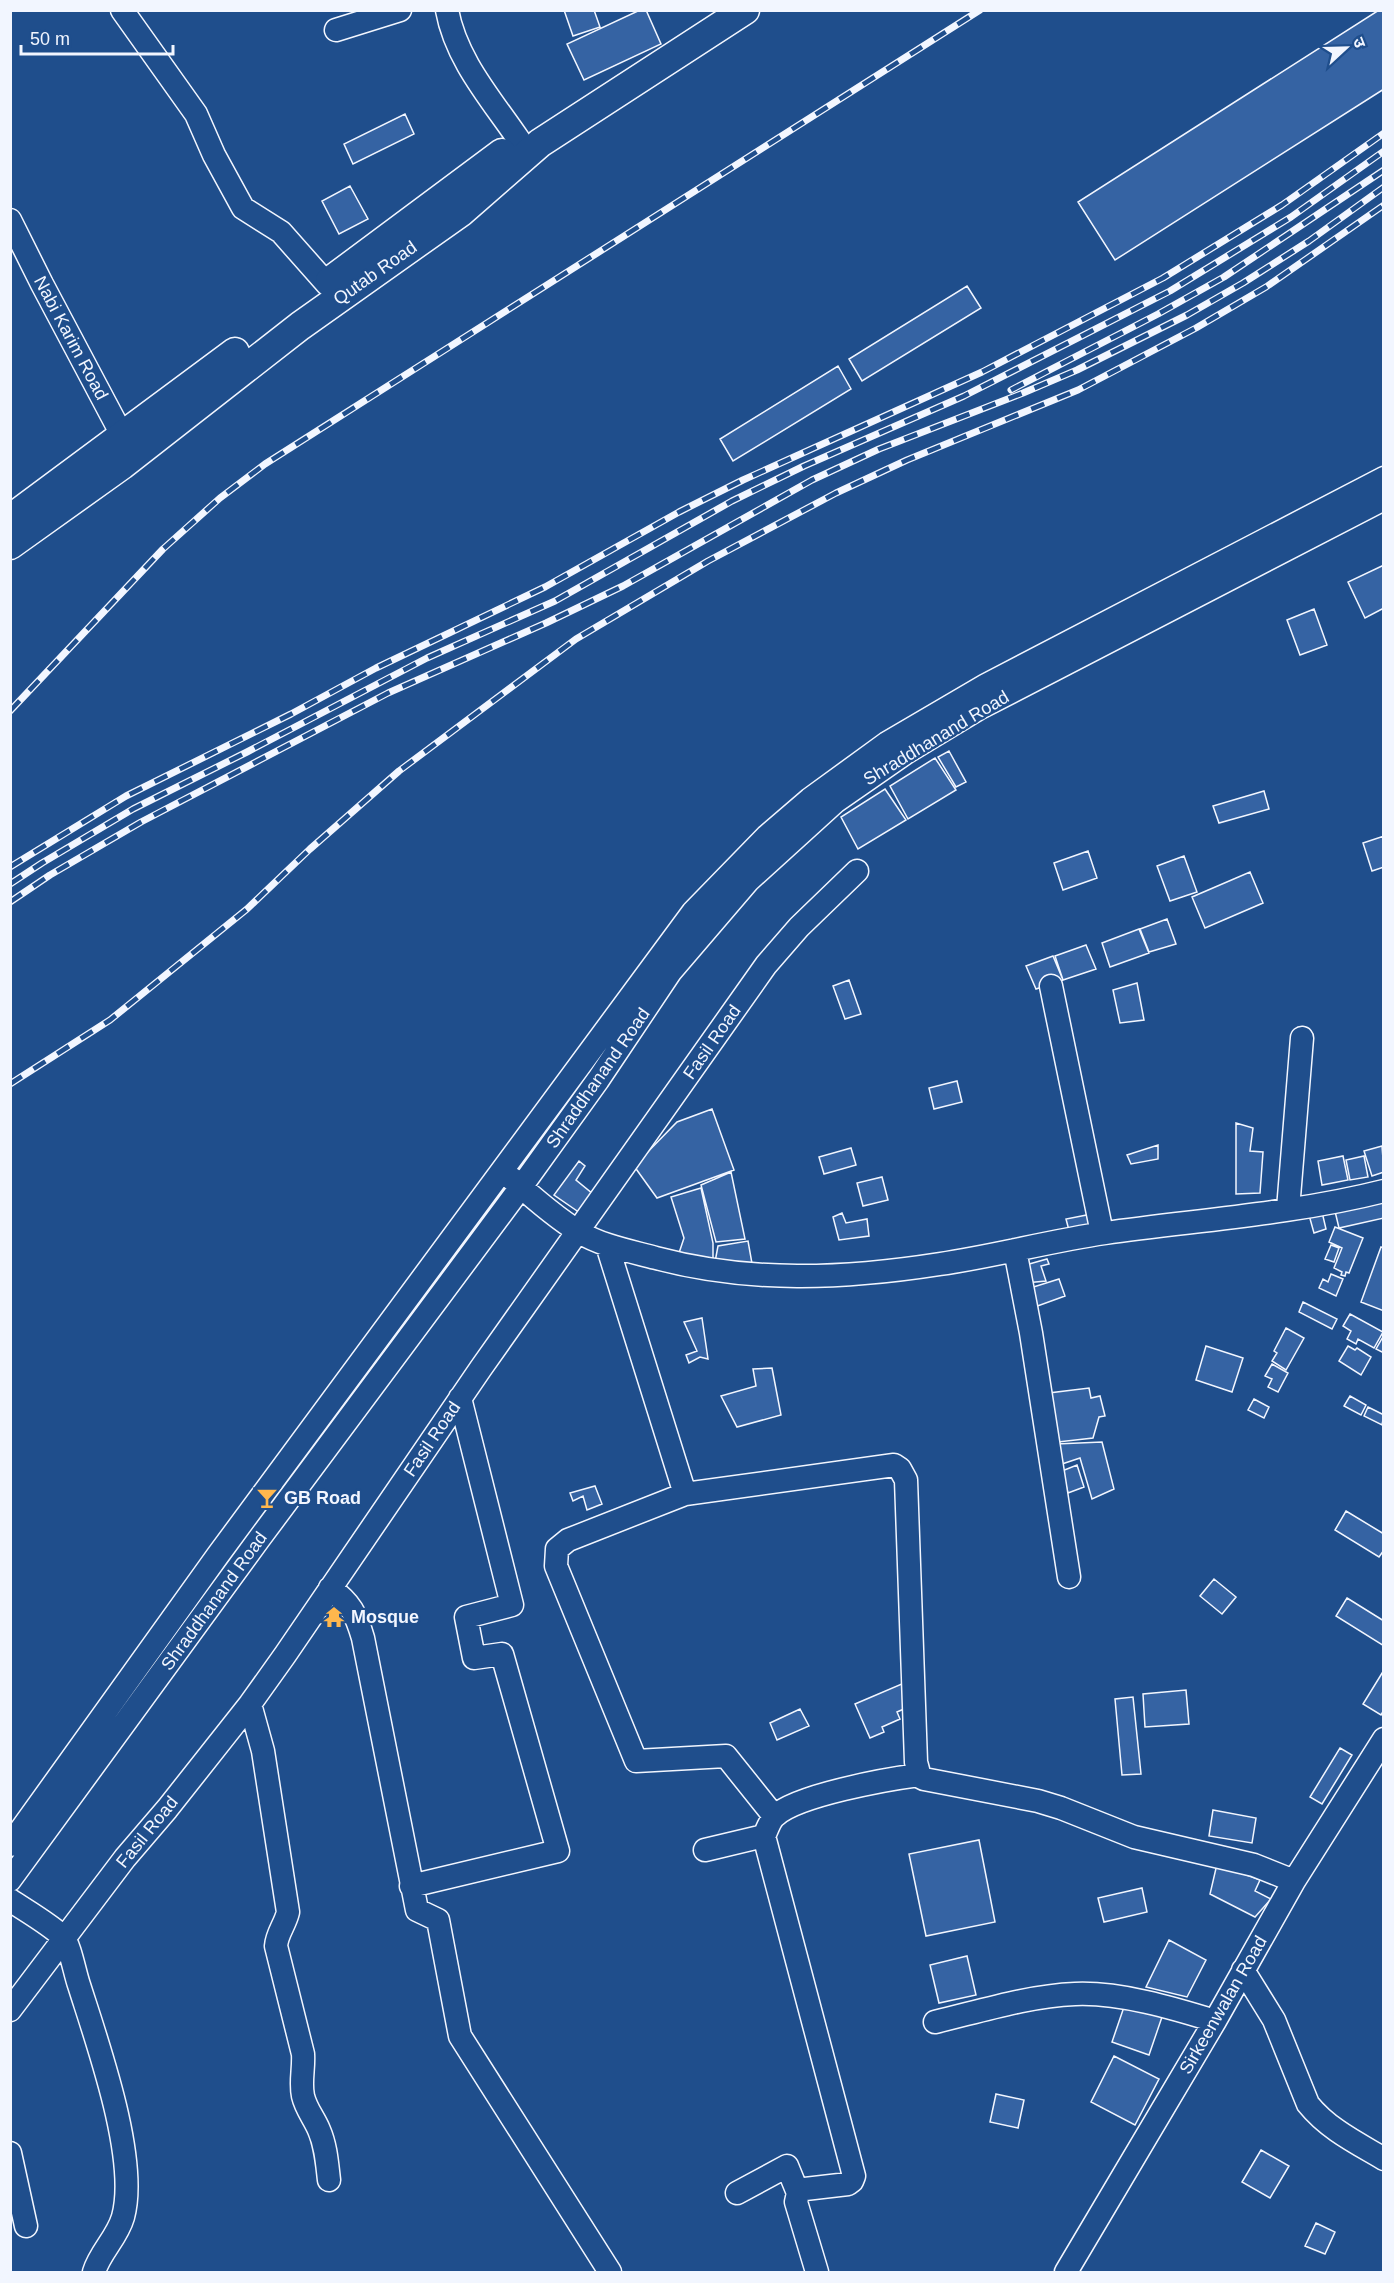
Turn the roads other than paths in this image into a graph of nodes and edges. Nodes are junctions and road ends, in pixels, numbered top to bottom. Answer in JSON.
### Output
{"nodes":[{"id":1,"x":122,"y":10,"type":"edge"},
{"id":2,"x":400,"y":10,"type":"edge"},
{"id":3,"x":447,"y":10,"type":"edge"},
{"id":4,"x":712,"y":10,"type":"edge"},
{"id":5,"x":745,"y":10,"type":"edge"},
{"id":6,"x":336,"y":30,"type":"dead end"},
{"id":7,"x":519,"y":140,"type":"junction"},
{"id":8,"x":10,"y":220,"type":"edge"},
{"id":9,"x":327,"y":284,"type":"junction"},
{"id":10,"x":128,"y":446,"type":"junction"},
{"id":11,"x":1383,"y":478,"type":"edge"},
{"id":12,"x":1383,"y":499,"type":"edge"},
{"id":13,"x":10,"y":519,"type":"edge"},
{"id":14,"x":10,"y":545,"type":"edge"},
{"id":15,"x":857,"y":871,"type":"dead end"},
{"id":16,"x":1051,"y":986,"type":"dead end"},
{"id":17,"x":1302,"y":1038,"type":"dead end"},
{"id":18,"x":502,"y":1170,"type":"junction"},
{"id":19,"x":521,"y":1187,"type":"junction"},
{"id":20,"x":1383,"y":1191,"type":"edge"},
{"id":21,"x":1288,"y":1209,"type":"junction"},
{"id":22,"x":579,"y":1232,"type":"junction"},
{"id":23,"x":1102,"y":1233,"type":"junction"},
{"id":24,"x":607,"y":1245,"type":"junction"},
{"id":25,"x":1014,"y":1250,"type":"junction"},
{"id":26,"x":460,"y":1398,"type":"junction"},
{"id":27,"x":304,"y":1438,"type":"junction"},
{"id":28,"x":324,"y":1452,"type":"junction"},
{"id":29,"x":685,"y":1494,"type":"junction"},
{"id":30,"x":1069,"y":1577,"type":"dead end"},
{"id":31,"x":330,"y":1588,"type":"junction"},
{"id":32,"x":250,"y":1704,"type":"junction"},
{"id":33,"x":1383,"y":1739,"type":"edge"},
{"id":34,"x":919,"y":1775,"type":"junction"},
{"id":35,"x":774,"y":1816,"type":"junction"},
{"id":36,"x":764,"y":1836,"type":"junction"},
{"id":37,"x":10,"y":1845,"type":"edge"},
{"id":38,"x":705,"y":1850,"type":"dead end"},
{"id":39,"x":10,"y":1880,"type":"edge"},
{"id":40,"x":1294,"y":1881,"type":"junction"},
{"id":41,"x":411,"y":1886,"type":"junction"},
{"id":42,"x":10,"y":1900,"type":"edge"},
{"id":43,"x":64,"y":1938,"type":"junction"},
{"id":44,"x":1243,"y":1970,"type":"junction"},
{"id":45,"x":10,"y":2010,"type":"edge"},
{"id":46,"x":1215,"y":2021,"type":"junction"},
{"id":47,"x":935,"y":2022,"type":"dead end"},
{"id":48,"x":10,"y":2153,"type":"edge"},
{"id":49,"x":1383,"y":2159,"type":"edge"},
{"id":50,"x":330,"y":2180,"type":"dead end"},
{"id":51,"x":737,"y":2193,"type":"dead end"},
{"id":52,"x":798,"y":2193,"type":"junction"},
{"id":53,"x":26,"y":2226,"type":"dead end"},
{"id":54,"x":94,"y":2272,"type":"edge"},
{"id":55,"x":610,"y":2272,"type":"edge"},
{"id":56,"x":817,"y":2272,"type":"edge"},
{"id":57,"x":1066,"y":2272,"type":"edge"}],
"edges":[{"from":1,"to":9,"type":"street"},
{"from":2,"to":6,"type":"street"},
{"from":3,"to":7,"type":"street"},
{"from":4,"to":7,"type":"main road","name":"Qutab Road"},
{"from":5,"to":10,"type":"main road","name":"Qutab Road"},
{"from":7,"to":9,"type":"main road","name":"Qutab Road"},
{"from":8,"to":10,"type":"street","name":"Nabi Karim Road"},
{"from":9,"to":10,"type":"main road","name":"Qutab Road"},
{"from":10,"to":13,"type":"main road","name":"Qutab Road"},
{"from":10,"to":14,"type":"main road","name":"Qutab Road"},
{"from":11,"to":18,"type":"street","name":"Shraddhanand Road"},
{"from":12,"to":19,"type":"street","name":"Shraddhanand Road"},
{"from":15,"to":22,"type":"street","name":"Fasil Road"},
{"from":16,"to":23,"type":"street"},
{"from":17,"to":21,"type":"street"},
{"from":18,"to":19,"type":"street"},
{"from":18,"to":27,"type":"street","name":"Shraddhanand Road"},
{"from":19,"to":22,"type":"street"},
{"from":19,"to":28,"type":"street","name":"Shraddhanand Road"},
{"from":20,"to":21,"type":"street"},
{"from":21,"to":23,"type":"street"},
{"from":22,"to":24,"type":"street"},
{"from":22,"to":26,"type":"street","name":"Fasil Road"},
{"from":23,"to":25,"type":"street"},
{"from":24,"to":25,"type":"street"},
{"from":24,"to":29,"type":"street"},
{"from":25,"to":30,"type":"street"},
{"from":26,"to":31,"type":"street","name":"Fasil Road"},
{"from":26,"to":41,"type":"street"},
{"from":27,"to":28,"type":"street"},
{"from":27,"to":37,"type":"street","name":"Shraddhanand Road"},
{"from":28,"to":39,"type":"street","name":"Shraddhanand Road"},
{"from":29,"to":34,"type":"street"},
{"from":29,"to":35,"type":"street"},
{"from":31,"to":32,"type":"street","name":"Fasil Road"},
{"from":31,"to":41,"type":"street"},
{"from":32,"to":43,"type":"street","name":"Fasil Road"},
{"from":32,"to":50,"type":"street"},
{"from":33,"to":40,"type":"street","name":"Sirkeenwalan Road"},
{"from":34,"to":35,"type":"street"},
{"from":34,"to":40,"type":"street"},
{"from":35,"to":36,"type":"street"},
{"from":36,"to":38,"type":"street"},
{"from":36,"to":52,"type":"street"},
{"from":40,"to":44,"type":"street","name":"Sirkeenwalan Road"},
{"from":41,"to":55,"type":"street"},
{"from":42,"to":43,"type":"street"},
{"from":43,"to":45,"type":"street","name":"Fasil Road"},
{"from":43,"to":54,"type":"street"},
{"from":44,"to":46,"type":"street","name":"Sirkeenwalan Road"},
{"from":44,"to":49,"type":"street"},
{"from":46,"to":47,"type":"street"},
{"from":46,"to":57,"type":"street","name":"Sirkeenwalan Road"},
{"from":48,"to":53,"type":"street"},
{"from":51,"to":52,"type":"street"},
{"from":52,"to":56,"type":"street"}]}
